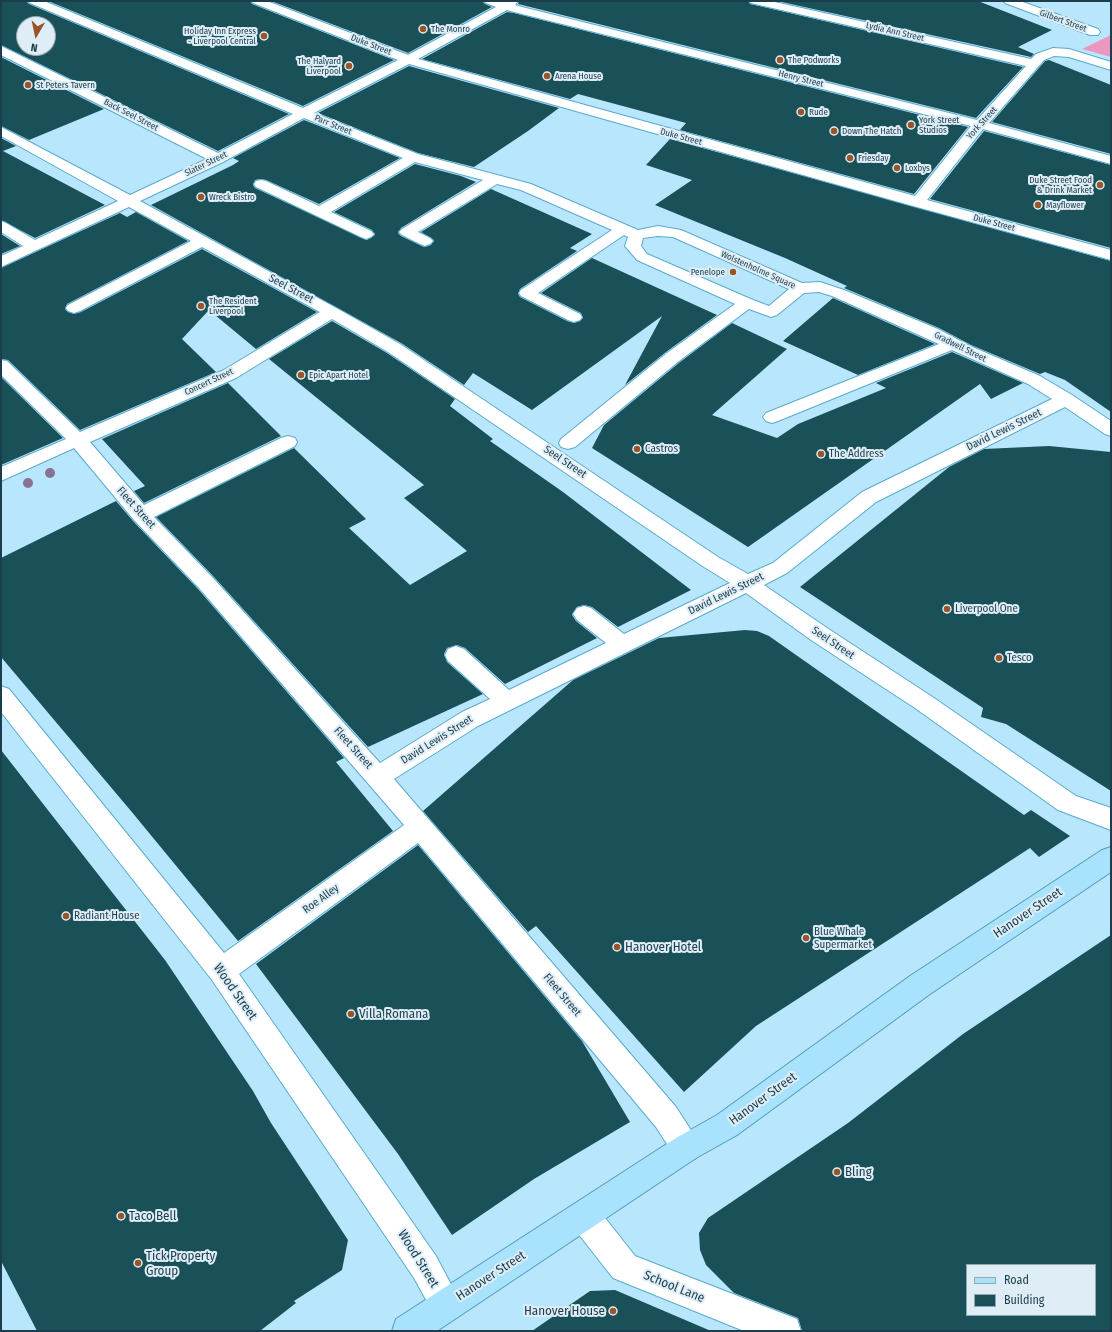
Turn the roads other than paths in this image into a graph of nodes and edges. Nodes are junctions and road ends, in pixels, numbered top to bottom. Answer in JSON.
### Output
{"nodes":[{"id":1,"x":34,"y":1,"type":"edge"},
{"id":2,"x":257,"y":1,"type":"edge"},
{"id":3,"x":490,"y":1,"type":"edge"},
{"id":4,"x":755,"y":1,"type":"edge"},
{"id":5,"x":1009,"y":1,"type":"edge"},
{"id":6,"x":510,"y":4,"type":"edge"},
{"id":7,"x":1078,"y":40,"type":"dead end"},
{"id":8,"x":1,"y":50,"type":"edge"},
{"id":9,"x":408,"y":60,"type":"junction"},
{"id":10,"x":1035,"y":64,"type":"junction"},
{"id":11,"x":1111,"y":66,"type":"edge"},
{"id":12,"x":304,"y":113,"type":"junction"},
{"id":13,"x":981,"y":124,"type":"junction"},
{"id":14,"x":1,"y":131,"type":"edge"},
{"id":15,"x":413,"y":157,"type":"junction"},
{"id":16,"x":206,"y":160,"type":"junction"},
{"id":17,"x":1111,"y":160,"type":"edge"},
{"id":18,"x":494,"y":179,"type":"junction"},
{"id":19,"x":261,"y":184,"type":"dead end"},
{"id":20,"x":129,"y":201,"type":"junction"},
{"id":21,"x":918,"y":203,"type":"junction"},
{"id":22,"x":320,"y":212,"type":"junction"},
{"id":23,"x":1,"y":226,"type":"edge"},
{"id":24,"x":630,"y":232,"type":"junction"},
{"id":25,"x":366,"y":234,"type":"dead end"},
{"id":26,"x":202,"y":241,"type":"junction"},
{"id":27,"x":425,"y":241,"type":"dead end"},
{"id":28,"x":35,"y":246,"type":"junction"},
{"id":29,"x":1111,"y":256,"type":"edge"},
{"id":30,"x":1,"y":262,"type":"edge"},
{"id":31,"x":800,"y":288,"type":"junction"},
{"id":32,"x":747,"y":303,"type":"junction"},
{"id":33,"x":74,"y":308,"type":"dead end"},
{"id":34,"x":332,"y":312,"type":"junction"},
{"id":35,"x":574,"y":317,"type":"dead end"},
{"id":36,"x":953,"y":344,"type":"junction"},
{"id":37,"x":1,"y":365,"type":"edge"},
{"id":38,"x":1066,"y":399,"type":"junction"},
{"id":39,"x":772,"y":417,"type":"dead end"},
{"id":40,"x":1111,"y":430,"type":"edge"},
{"id":41,"x":72,"y":442,"type":"junction"},
{"id":42,"x":288,"y":442,"type":"dead end"},
{"id":43,"x":568,"y":443,"type":"dead end"},
{"id":44,"x":1,"y":475,"type":"edge"},
{"id":45,"x":141,"y":515,"type":"junction"},
{"id":46,"x":748,"y":584,"type":"junction"},
{"id":47,"x":584,"y":614,"type":"dead end"},
{"id":48,"x":623,"y":645,"type":"junction"},
{"id":49,"x":456,"y":655,"type":"dead end"},
{"id":50,"x":1,"y":695,"type":"edge"},
{"id":51,"x":506,"y":701,"type":"junction"},
{"id":52,"x":378,"y":777,"type":"junction"},
{"id":53,"x":1111,"y":819,"type":"edge"},
{"id":54,"x":422,"y":828,"type":"junction"},
{"id":55,"x":1111,"y":858,"type":"edge"},
{"id":56,"x":221,"y":971,"type":"junction"},
{"id":57,"x":686,"y":1148,"type":"junction"},
{"id":58,"x":584,"y":1216,"type":"junction"},
{"id":59,"x":446,"y":1305,"type":"junction"},
{"id":60,"x":408,"y":1331,"type":"edge"},
{"id":61,"x":785,"y":1331,"type":"edge"}],
"edges":[{"from":1,"to":12,"type":"street","name":"Parr Street"},
{"from":2,"to":9,"type":"street","name":"Duke Street"},
{"from":3,"to":6,"type":"street","name":"Henry Street"},
{"from":4,"to":10,"type":"street","name":"Lydia Ann Street"},
{"from":5,"to":7,"type":"street","name":"Gilbert Street"},
{"from":6,"to":9,"type":"street","name":"Slater Street"},
{"from":6,"to":13,"type":"street","name":"Henry Street"},
{"from":8,"to":16,"type":"street","name":"Back Seel Street"},
{"from":9,"to":12,"type":"street","name":"Slater Street"},
{"from":9,"to":21,"type":"street","name":"Duke Street"},
{"from":10,"to":11,"type":"street","name":"York Street"},
{"from":10,"to":13,"type":"street","name":"York Street"},
{"from":12,"to":15,"type":"street","name":"Parr Street"},
{"from":12,"to":16,"type":"street","name":"Slater Street"},
{"from":13,"to":17,"type":"street","name":"Henry Street"},
{"from":13,"to":21,"type":"street","name":"York Street"},
{"from":14,"to":20,"type":"street","name":"Seel Street"},
{"from":15,"to":18,"type":"street","name":"Parr Street"},
{"from":15,"to":22,"type":"street"},
{"from":16,"to":20,"type":"street","name":"Slater Street"},
{"from":18,"to":24,"type":"street","name":"Parr Street"},
{"from":18,"to":27,"type":"street"},
{"from":19,"to":22,"type":"street"},
{"from":20,"to":26,"type":"street","name":"Seel Street"},
{"from":20,"to":28,"type":"street","name":"Slater Street"},
{"from":21,"to":29,"type":"street","name":"Duke Street"},
{"from":22,"to":25,"type":"street"},
{"from":23,"to":28,"type":"street"},
{"from":24,"to":31,"type":"street","name":"Wolstenholme Square"},
{"from":24,"to":32,"type":"street","name":"Wolstenholme Square"},
{"from":24,"to":35,"type":"street"},
{"from":26,"to":33,"type":"street"},
{"from":26,"to":34,"type":"street","name":"Seel Street"},
{"from":28,"to":30,"type":"street","name":"Slater Street"},
{"from":31,"to":32,"type":"street","name":"Wolstenholme Square"},
{"from":31,"to":36,"type":"street","name":"Gradwell Street"},
{"from":32,"to":43,"type":"street"},
{"from":34,"to":41,"type":"street","name":"Concert Street"},
{"from":34,"to":46,"type":"street","name":"Seel Street"},
{"from":36,"to":38,"type":"street","name":"Gradwell Street"},
{"from":36,"to":39,"type":"street"},
{"from":37,"to":41,"type":"street","name":"Fleet Street"},
{"from":38,"to":40,"type":"street","name":"Gradwell Street"},
{"from":38,"to":46,"type":"street","name":"David Lewis Street"},
{"from":41,"to":44,"type":"street","name":"Concert Street"},
{"from":41,"to":45,"type":"street","name":"Fleet Street"},
{"from":42,"to":45,"type":"street"},
{"from":45,"to":52,"type":"street","name":"Fleet Street"},
{"from":46,"to":48,"type":"street","name":"David Lewis Street"},
{"from":46,"to":53,"type":"street","name":"Seel Street"},
{"from":47,"to":48,"type":"street"},
{"from":48,"to":51,"type":"street","name":"David Lewis Street"},
{"from":49,"to":51,"type":"street"},
{"from":50,"to":56,"type":"street","name":"Wood Street"},
{"from":51,"to":52,"type":"street","name":"David Lewis Street"},
{"from":52,"to":54,"type":"street","name":"Fleet Street"},
{"from":54,"to":56,"type":"street","name":"Roe Alley"},
{"from":54,"to":57,"type":"street","name":"Fleet Street"},
{"from":55,"to":57,"type":"main road","name":"Hanover Street"},
{"from":56,"to":59,"type":"street","name":"Wood Street"},
{"from":57,"to":58,"type":"main road","name":"Hanover Street"},
{"from":58,"to":59,"type":"main road","name":"Hanover Street"},
{"from":58,"to":61,"type":"street","name":"School Lane"},
{"from":59,"to":60,"type":"main road","name":"Hanover Street"}]}
